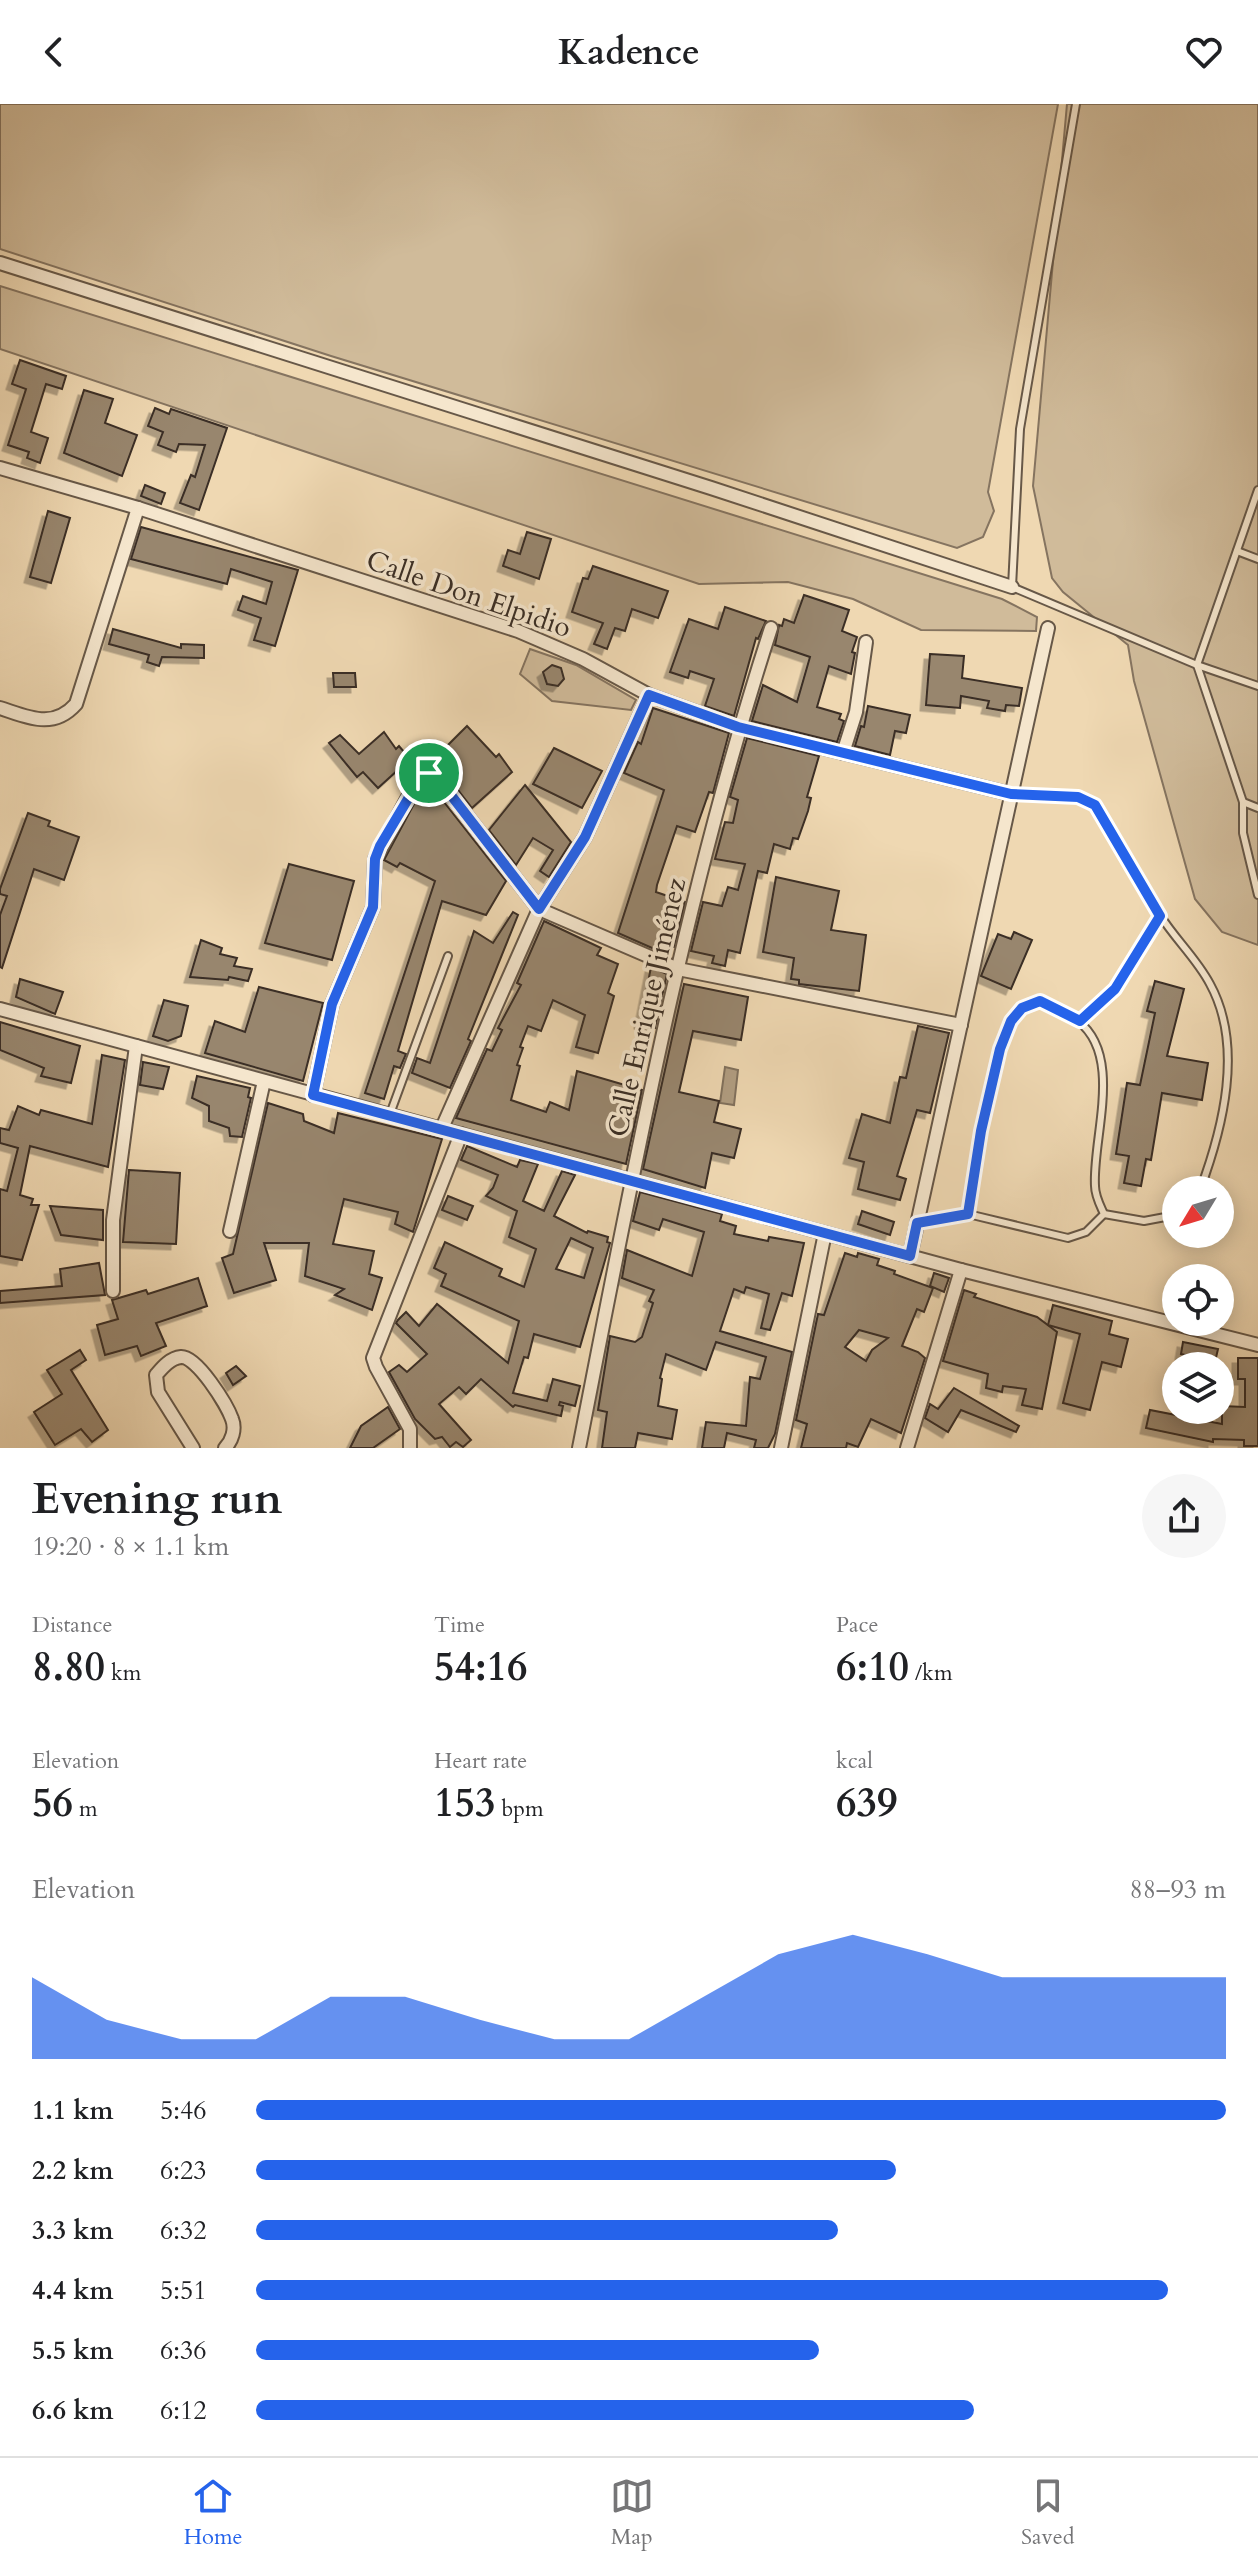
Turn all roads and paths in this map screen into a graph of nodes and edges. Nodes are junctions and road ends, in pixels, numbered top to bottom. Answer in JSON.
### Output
{"nodes":[{"id":1,"x":1076,"y":104,"type":"edge"},
{"id":2,"x":0,"y":263,"type":"edge"},
{"id":3,"x":0,"y":468,"type":"edge"},
{"id":4,"x":1258,"y":490,"type":"edge"},
{"id":5,"x":138,"y":508,"type":"junction"},
{"id":6,"x":1237,"y":551,"type":"junction"},
{"id":7,"x":1258,"y":559,"type":"edge"},
{"id":8,"x":1012,"y":587,"type":"junction"},
{"id":9,"x":771,"y":628,"type":"dead end"},
{"id":10,"x":1048,"y":628,"type":"dead end"},
{"id":11,"x":866,"y":642,"type":"dead end"},
{"id":12,"x":1197,"y":665,"type":"junction"},
{"id":13,"x":1258,"y":686,"type":"edge"},
{"id":14,"x":649,"y":695,"type":"junction"},
{"id":15,"x":0,"y":708,"type":"edge"},
{"id":16,"x":738,"y":727,"type":"junction"},
{"id":17,"x":843,"y":753,"type":"junction"},
{"id":18,"x":1011,"y":794,"type":"junction"},
{"id":19,"x":1243,"y":802,"type":"junction"},
{"id":20,"x":1258,"y":808,"type":"edge"},
{"id":21,"x":1258,"y":895,"type":"edge"},
{"id":22,"x":539,"y":909,"type":"junction"},
{"id":23,"x":1160,"y":916,"type":"junction"},
{"id":24,"x":448,"y":956,"type":"dead end"},
{"id":25,"x":678,"y":969,"type":"junction"},
{"id":26,"x":0,"y":1009,"type":"edge"},
{"id":27,"x":1080,"y":1021,"type":"junction"},
{"id":28,"x":961,"y":1025,"type":"junction"},
{"id":29,"x":136,"y":1046,"type":"junction"},
{"id":30,"x":264,"y":1081,"type":"junction"},
{"id":31,"x":313,"y":1095,"type":"junction"},
{"id":32,"x":389,"y":1115,"type":"junction"},
{"id":33,"x":442,"y":1128,"type":"junction"},
{"id":34,"x":461,"y":1134,"type":"junction"},
{"id":35,"x":1205,"y":1176,"type":"edge"},
{"id":36,"x":631,"y":1180,"type":"junction"},
{"id":37,"x":968,"y":1214,"type":"junction"},
{"id":38,"x":1104,"y":1214,"type":"junction"},
{"id":39,"x":1162,"y":1218,"type":"edge"},
{"id":40,"x":917,"y":1223,"type":"junction"},
{"id":41,"x":230,"y":1231,"type":"dead end"},
{"id":42,"x":825,"y":1233,"type":"junction"},
{"id":43,"x":910,"y":1256,"type":"junction"},
{"id":44,"x":961,"y":1270,"type":"junction"},
{"id":45,"x":113,"y":1291,"type":"dead end"},
{"id":46,"x":1258,"y":1345,"type":"edge"},
{"id":47,"x":193,"y":1448,"type":"edge"},
{"id":48,"x":225,"y":1448,"type":"edge"},
{"id":49,"x":410,"y":1448,"type":"edge"},
{"id":50,"x":579,"y":1448,"type":"edge"},
{"id":51,"x":781,"y":1448,"type":"edge"},
{"id":52,"x":907,"y":1448,"type":"edge"}],
"edges":[{"from":1,"to":8,"type":"lane"},
{"from":2,"to":8,"type":"street"},
{"from":3,"to":5,"type":"street","name":"Calle Don Elpidio"},
{"from":4,"to":6,"type":"lane"},
{"from":5,"to":14,"type":"street","name":"Calle Don Elpidio"},
{"from":5,"to":15,"type":"street"},
{"from":6,"to":7,"type":"lane"},
{"from":6,"to":12,"type":"lane"},
{"from":8,"to":12,"type":"lane"},
{"from":9,"to":16,"type":"street","name":"Calle Enrique Jiménez"},
{"from":10,"to":18,"type":"street"},
{"from":11,"to":17,"type":"street"},
{"from":12,"to":13,"type":"lane"},
{"from":12,"to":19,"type":"lane"},
{"from":14,"to":16,"type":"street","name":"Calle Don Elpidio"},
{"from":14,"to":22,"type":"street"},
{"from":16,"to":17,"type":"street","name":"Calle Don Elpidio"},
{"from":16,"to":25,"type":"street","name":"Calle Enrique Jiménez"},
{"from":17,"to":18,"type":"street","name":"Calle Don Elpidio"},
{"from":18,"to":23,"type":"lane"},
{"from":18,"to":28,"type":"street"},
{"from":19,"to":20,"type":"lane"},
{"from":19,"to":21,"type":"lane"},
{"from":22,"to":25,"type":"street"},
{"from":22,"to":31,"type":"street"},
{"from":22,"to":33,"type":"street"},
{"from":23,"to":27,"type":"lane"},
{"from":23,"to":35,"type":"lane"},
{"from":24,"to":32,"type":"lane"},
{"from":25,"to":28,"type":"street"},
{"from":25,"to":36,"type":"street","name":"Calle Enrique Jiménez"},
{"from":26,"to":29,"type":"street"},
{"from":27,"to":37,"type":"lane"},
{"from":27,"to":38,"type":"lane"},
{"from":28,"to":40,"type":"street"},
{"from":29,"to":30,"type":"street"},
{"from":29,"to":45,"type":"street"},
{"from":30,"to":31,"type":"street"},
{"from":30,"to":41,"type":"street"},
{"from":31,"to":32,"type":"street"},
{"from":32,"to":33,"type":"street"},
{"from":33,"to":34,"type":"street"},
{"from":34,"to":36,"type":"street"},
{"from":34,"to":49,"type":"street"},
{"from":36,"to":42,"type":"street"},
{"from":36,"to":50,"type":"street","name":"Calle Enrique Jiménez"},
{"from":37,"to":38,"type":"lane"},
{"from":37,"to":40,"type":"lane"},
{"from":38,"to":39,"type":"lane"},
{"from":40,"to":43,"type":"street"},
{"from":42,"to":43,"type":"street"},
{"from":42,"to":51,"type":"street"},
{"from":43,"to":44,"type":"street"},
{"from":44,"to":46,"type":"street"},
{"from":44,"to":52,"type":"street"},
{"from":47,"to":48,"type":"street"}]}
